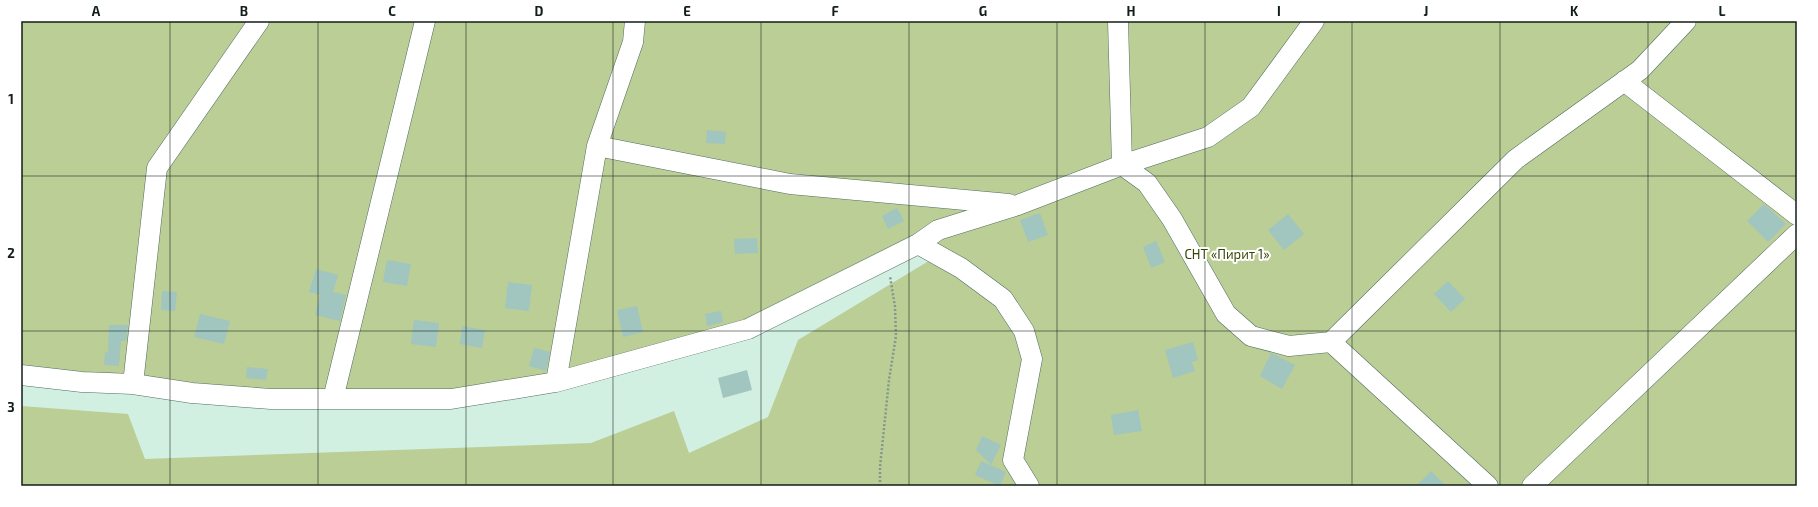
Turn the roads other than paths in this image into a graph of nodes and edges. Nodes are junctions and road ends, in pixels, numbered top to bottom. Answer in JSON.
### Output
{"nodes":[{"id":1,"x":259,"y":21,"type":"edge"},
{"id":2,"x":425,"y":21,"type":"edge"},
{"id":3,"x":635,"y":21,"type":"edge"},
{"id":4,"x":1118,"y":21,"type":"edge"},
{"id":5,"x":1314,"y":21,"type":"edge"},
{"id":6,"x":1686,"y":21,"type":"edge"},
{"id":7,"x":1624,"y":81,"type":"junction"},
{"id":8,"x":597,"y":146,"type":"junction"},
{"id":9,"x":1122,"y":165,"type":"junction"},
{"id":10,"x":1018,"y":205,"type":"junction"},
{"id":11,"x":1797,"y":215,"type":"edge"},
{"id":12,"x":1797,"y":234,"type":"edge"},
{"id":13,"x":918,"y":244,"type":"junction"},
{"id":14,"x":1331,"y":342,"type":"junction"},
{"id":15,"x":21,"y":374,"type":"edge"},
{"id":16,"x":556,"y":382,"type":"junction"},
{"id":17,"x":133,"y":384,"type":"junction"},
{"id":18,"x":333,"y":399,"type":"junction"},
{"id":19,"x":1029,"y":486,"type":"edge"},
{"id":20,"x":1488,"y":486,"type":"edge"},
{"id":21,"x":1532,"y":486,"type":"edge"}],
"edges":[{"from":1,"to":17,"type":"street"},
{"from":2,"to":18,"type":"street"},
{"from":3,"to":8,"type":"street"},
{"from":4,"to":9,"type":"street"},
{"from":5,"to":9,"type":"street"},
{"from":6,"to":7,"type":"street"},
{"from":7,"to":11,"type":"street"},
{"from":7,"to":14,"type":"street"},
{"from":8,"to":10,"type":"street"},
{"from":8,"to":16,"type":"street"},
{"from":9,"to":10,"type":"street"},
{"from":9,"to":14,"type":"street"},
{"from":10,"to":13,"type":"street"},
{"from":12,"to":21,"type":"street"},
{"from":13,"to":16,"type":"street"},
{"from":13,"to":19,"type":"street"},
{"from":14,"to":20,"type":"street"},
{"from":15,"to":17,"type":"street"},
{"from":16,"to":18,"type":"street"},
{"from":17,"to":18,"type":"street"}]}
